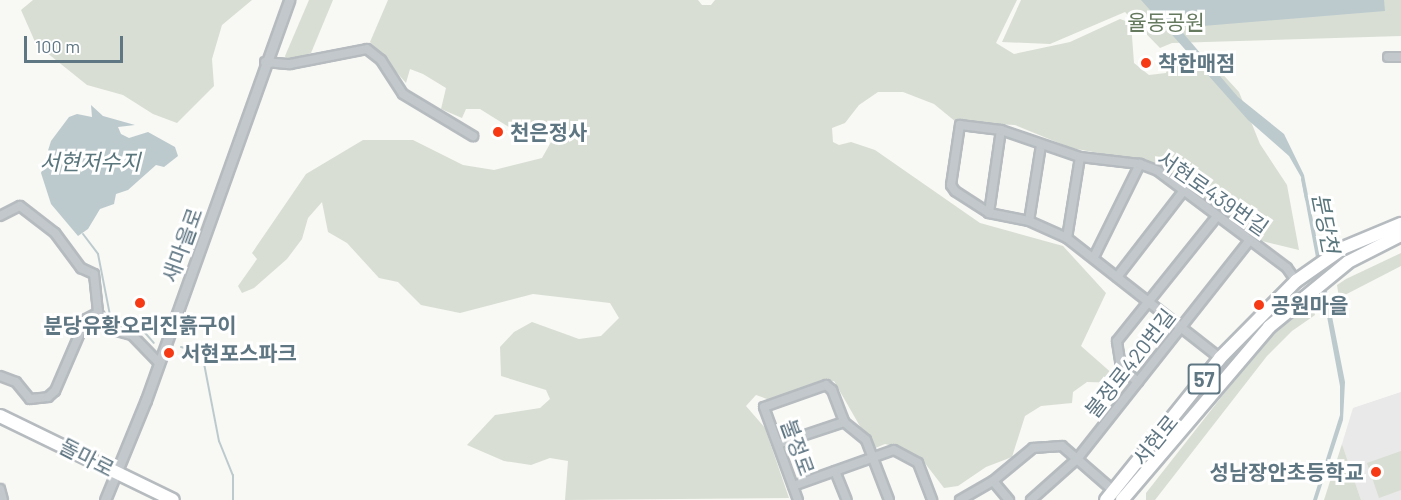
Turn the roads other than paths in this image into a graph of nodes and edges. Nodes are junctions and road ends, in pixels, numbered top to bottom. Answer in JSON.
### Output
{"nodes":[{"id":1,"x":289,"y":0,"type":"edge"},
{"id":2,"x":1388,"y":57,"type":"dead end"},
{"id":3,"x":1401,"y":57,"type":"edge"},
{"id":4,"x":265,"y":62,"type":"junction"},
{"id":5,"x":1001,"y":130,"type":"junction"},
{"id":6,"x":473,"y":136,"type":"dead end"},
{"id":7,"x":1041,"y":145,"type":"junction"},
{"id":8,"x":1080,"y":158,"type":"junction"},
{"id":9,"x":1140,"y":164,"type":"junction"},
{"id":10,"x":1185,"y":189,"type":"junction"},
{"id":11,"x":989,"y":213,"type":"junction"},
{"id":12,"x":0,"y":216,"type":"edge"},
{"id":13,"x":1217,"y":216,"type":"junction"},
{"id":14,"x":1029,"y":221,"type":"junction"},
{"id":15,"x":1401,"y":224,"type":"edge"},
{"id":16,"x":1401,"y":236,"type":"edge"},
{"id":17,"x":1067,"y":238,"type":"junction"},
{"id":18,"x":1249,"y":241,"type":"junction"},
{"id":19,"x":1094,"y":257,"type":"junction"},
{"id":20,"x":1117,"y":276,"type":"junction"},
{"id":21,"x":1299,"y":278,"type":"junction"},
{"id":22,"x":1147,"y":302,"type":"junction"},
{"id":23,"x":98,"y":313,"type":"junction"},
{"id":24,"x":1181,"y":326,"type":"junction"},
{"id":25,"x":1220,"y":358,"type":"junction"},
{"id":26,"x":159,"y":363,"type":"junction"},
{"id":27,"x":0,"y":376,"type":"edge"},
{"id":28,"x":1138,"y":382,"type":"junction"},
{"id":29,"x":0,"y":416,"type":"edge"},
{"id":30,"x":844,"y":422,"type":"junction"},
{"id":31,"x":778,"y":444,"type":"junction"},
{"id":32,"x":873,"y":456,"type":"junction"},
{"id":33,"x":1077,"y":459,"type":"junction"},
{"id":34,"x":835,"y":471,"type":"junction"},
{"id":35,"x":118,"y":473,"type":"junction"},
{"id":36,"x":993,"y":481,"type":"junction"},
{"id":37,"x":793,"y":486,"type":"junction"},
{"id":38,"x":0,"y":489,"type":"edge"},
{"id":39,"x":1118,"y":498,"type":"edge"},
{"id":40,"x":929,"y":499,"type":"edge"},
{"id":41,"x":3,"y":500,"type":"edge"},
{"id":42,"x":105,"y":500,"type":"edge"},
{"id":43,"x":173,"y":500,"type":"edge"},
{"id":44,"x":798,"y":500,"type":"edge"},
{"id":45,"x":847,"y":500,"type":"edge"},
{"id":46,"x":888,"y":500,"type":"edge"},
{"id":47,"x":960,"y":500,"type":"edge"},
{"id":48,"x":1009,"y":500,"type":"edge"},
{"id":49,"x":1031,"y":500,"type":"edge"}],
"edges":[{"from":1,"to":4,"type":"street","name":"새마을로"},
{"from":2,"to":3,"type":"street"},
{"from":4,"to":6,"type":"street"},
{"from":4,"to":26,"type":"street","name":"새마을로"},
{"from":5,"to":7,"type":"street","name":"서현로439번길"},
{"from":5,"to":11,"type":"street"},
{"from":5,"to":11,"type":"street","name":"서현로439번길"},
{"from":7,"to":8,"type":"street","name":"서현로439번길"},
{"from":7,"to":14,"type":"street"},
{"from":8,"to":9,"type":"street","name":"서현로439번길"},
{"from":8,"to":17,"type":"street"},
{"from":9,"to":10,"type":"street","name":"서현로439번길"},
{"from":9,"to":19,"type":"street"},
{"from":10,"to":13,"type":"street","name":"서현로439번길"},
{"from":10,"to":20,"type":"street"},
{"from":11,"to":14,"type":"street"},
{"from":12,"to":23,"type":"street"},
{"from":13,"to":18,"type":"street","name":"서현로439번길"},
{"from":13,"to":22,"type":"street"},
{"from":14,"to":17,"type":"street"},
{"from":15,"to":21,"type":"main road","number":"57"},
{"from":16,"to":39,"type":"main road","name":"서현로","number":"57"},
{"from":17,"to":19,"type":"street"},
{"from":18,"to":21,"type":"street","name":"서현로439번길"},
{"from":18,"to":24,"type":"street","name":"불정로420번길"},
{"from":19,"to":20,"type":"street"},
{"from":20,"to":22,"type":"street"},
{"from":21,"to":25,"type":"main road","name":"서현로","number":"57"},
{"from":22,"to":24,"type":"street"},
{"from":22,"to":28,"type":"street"},
{"from":23,"to":26,"type":"street"},
{"from":23,"to":27,"type":"street"},
{"from":24,"to":25,"type":"street"},
{"from":24,"to":28,"type":"street","name":"불정로420번길"},
{"from":25,"to":39,"type":"main road","name":"서현로","number":"57"},
{"from":26,"to":35,"type":"street","name":"새마을로"},
{"from":28,"to":33,"type":"street","name":"불정로420번길"},
{"from":29,"to":35,"type":"main road","name":"돌마로"},
{"from":30,"to":31,"type":"street"},
{"from":30,"to":31,"type":"street","name":"불정로"},
{"from":30,"to":32,"type":"street"},
{"from":31,"to":37,"type":"street","name":"불정로"},
{"from":32,"to":34,"type":"street"},
{"from":32,"to":40,"type":"street"},
{"from":32,"to":46,"type":"street"},
{"from":33,"to":36,"type":"street"},
{"from":33,"to":39,"type":"street"},
{"from":33,"to":49,"type":"street","name":"불정로420번길"},
{"from":34,"to":37,"type":"street"},
{"from":34,"to":45,"type":"street"},
{"from":35,"to":42,"type":"street","name":"새마을로"},
{"from":35,"to":43,"type":"main road","name":"돌마로"},
{"from":36,"to":47,"type":"street"},
{"from":36,"to":48,"type":"street"},
{"from":37,"to":44,"type":"street","name":"불정로"},
{"from":38,"to":41,"type":"street"}]}
